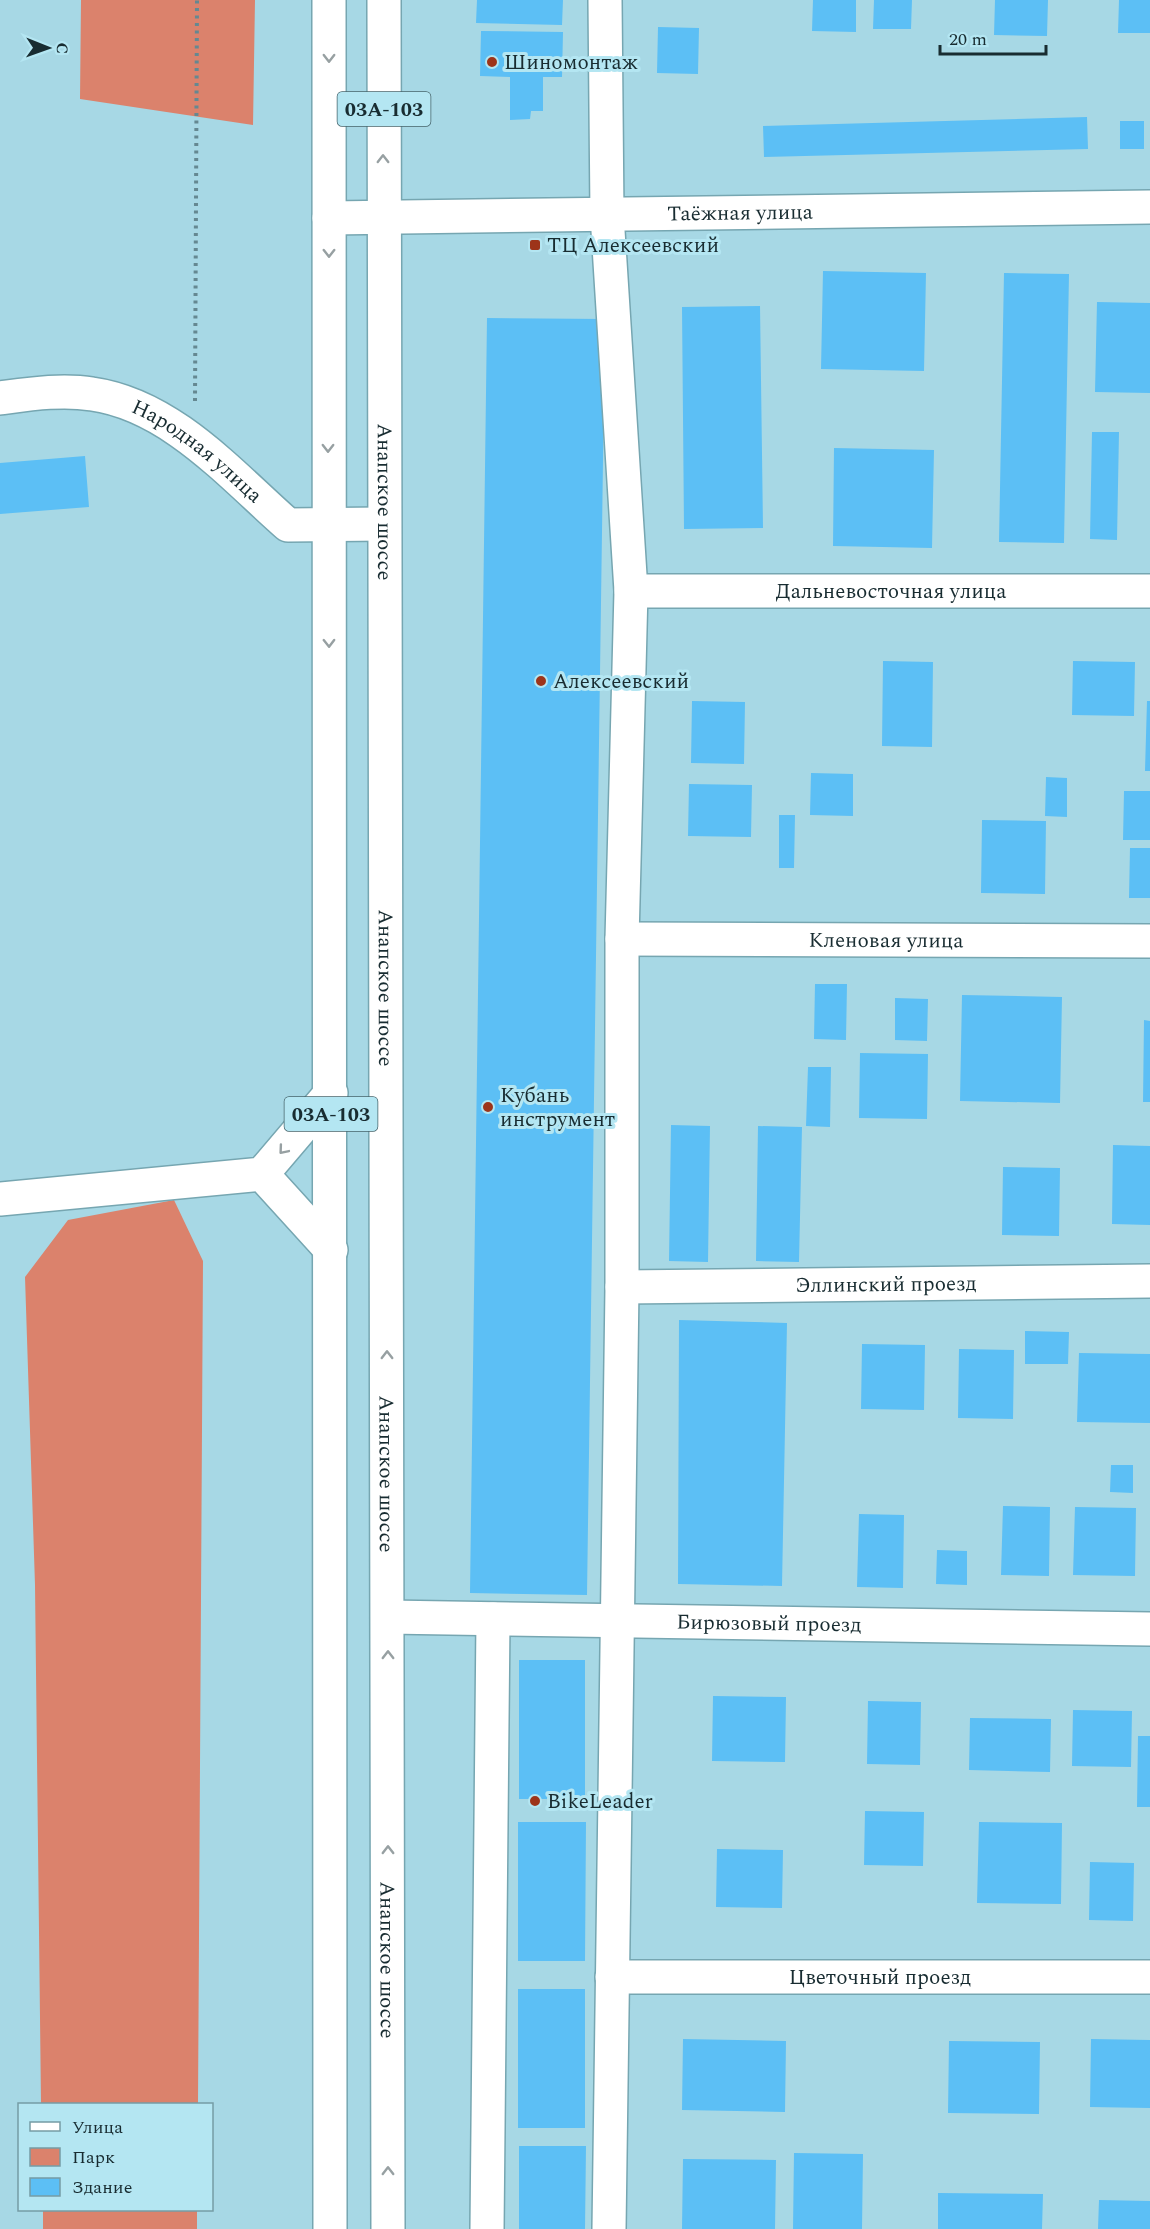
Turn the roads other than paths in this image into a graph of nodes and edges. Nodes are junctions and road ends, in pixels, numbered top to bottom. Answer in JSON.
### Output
{"nodes":[{"id":1,"x":329,"y":0,"type":"edge"},
{"id":2,"x":384,"y":0,"type":"edge"},
{"id":3,"x":605,"y":0,"type":"edge"},
{"id":4,"x":1150,"y":207,"type":"edge"},
{"id":5,"x":607,"y":215,"type":"junction"},
{"id":6,"x":329,"y":218,"type":"junction"},
{"id":7,"x":383,"y":218,"type":"junction"},
{"id":8,"x":0,"y":398,"type":"edge"},
{"id":9,"x":384,"y":524,"type":"junction"},
{"id":10,"x":328,"y":525,"type":"junction"},
{"id":11,"x":631,"y":591,"type":"junction"},
{"id":12,"x":1150,"y":591,"type":"edge"},
{"id":13,"x":622,"y":939,"type":"junction"},
{"id":14,"x":1150,"y":941,"type":"edge"},
{"id":15,"x":331,"y":1093,"type":"junction"},
{"id":16,"x":262,"y":1174,"type":"junction"},
{"id":17,"x":0,"y":1199,"type":"edge"},
{"id":18,"x":331,"y":1250,"type":"junction"},
{"id":19,"x":1150,"y":1281,"type":"edge"},
{"id":20,"x":622,"y":1287,"type":"junction"},
{"id":21,"x":388,"y":1617,"type":"junction"},
{"id":22,"x":493,"y":1619,"type":"junction"},
{"id":23,"x":616,"y":1621,"type":"junction"},
{"id":24,"x":1150,"y":1629,"type":"edge"},
{"id":25,"x":612,"y":1977,"type":"junction"},
{"id":26,"x":1150,"y":1977,"type":"edge"},
{"id":27,"x":330,"y":2229,"type":"edge"},
{"id":28,"x":388,"y":2229,"type":"edge"},
{"id":29,"x":487,"y":2229,"type":"edge"},
{"id":30,"x":609,"y":2229,"type":"edge"}],
"edges":[{"from":1,"to":6,"type":"street","number":"03А-103","one_way":true},
{"from":7,"to":2,"type":"street","name":"Анапское шоссе","number":"03А-103","one_way":true},
{"from":3,"to":5,"type":"street"},
{"from":4,"to":5,"type":"street","name":"Таёжная улица"},
{"from":5,"to":7,"type":"street","name":"Таёжная улица"},
{"from":5,"to":11,"type":"street"},
{"from":6,"to":7,"type":"street","name":"Таёжная улица"},
{"from":6,"to":10,"type":"street","number":"03А-103","one_way":true},
{"from":7,"to":9,"type":"street","name":"Анапское шоссе","number":"03А-103"},
{"from":8,"to":10,"type":"street","name":"Народная улица"},
{"from":9,"to":10,"type":"street","name":"Народная улица"},
{"from":21,"to":9,"type":"street","name":"Анапское шоссе","number":"03А-103","one_way":true},
{"from":10,"to":15,"type":"street","number":"03А-103","one_way":true},
{"from":11,"to":12,"type":"street","name":"Дальневосточная улица"},
{"from":11,"to":13,"type":"street"},
{"from":13,"to":14,"type":"street","name":"Кленовая улица"},
{"from":13,"to":20,"type":"street"},
{"from":15,"to":16,"type":"street","one_way":true},
{"from":15,"to":18,"type":"street","number":"03А-103"},
{"from":16,"to":17,"type":"street"},
{"from":16,"to":18,"type":"street"},
{"from":18,"to":27,"type":"street","number":"03А-103"},
{"from":19,"to":20,"type":"street","name":"Эллинский проезд"},
{"from":20,"to":23,"type":"street"},
{"from":21,"to":22,"type":"street","name":"Бирюзовый проезд"},
{"from":28,"to":21,"type":"street","name":"Анапское шоссе","number":"03А-103","one_way":true},
{"from":22,"to":23,"type":"street","name":"Бирюзовый проезд"},
{"from":22,"to":29,"type":"street"},
{"from":23,"to":24,"type":"street","name":"Бирюзовый проезд"},
{"from":23,"to":25,"type":"street"},
{"from":25,"to":26,"type":"street","name":"Цветочный проезд"},
{"from":25,"to":30,"type":"street"}]}
